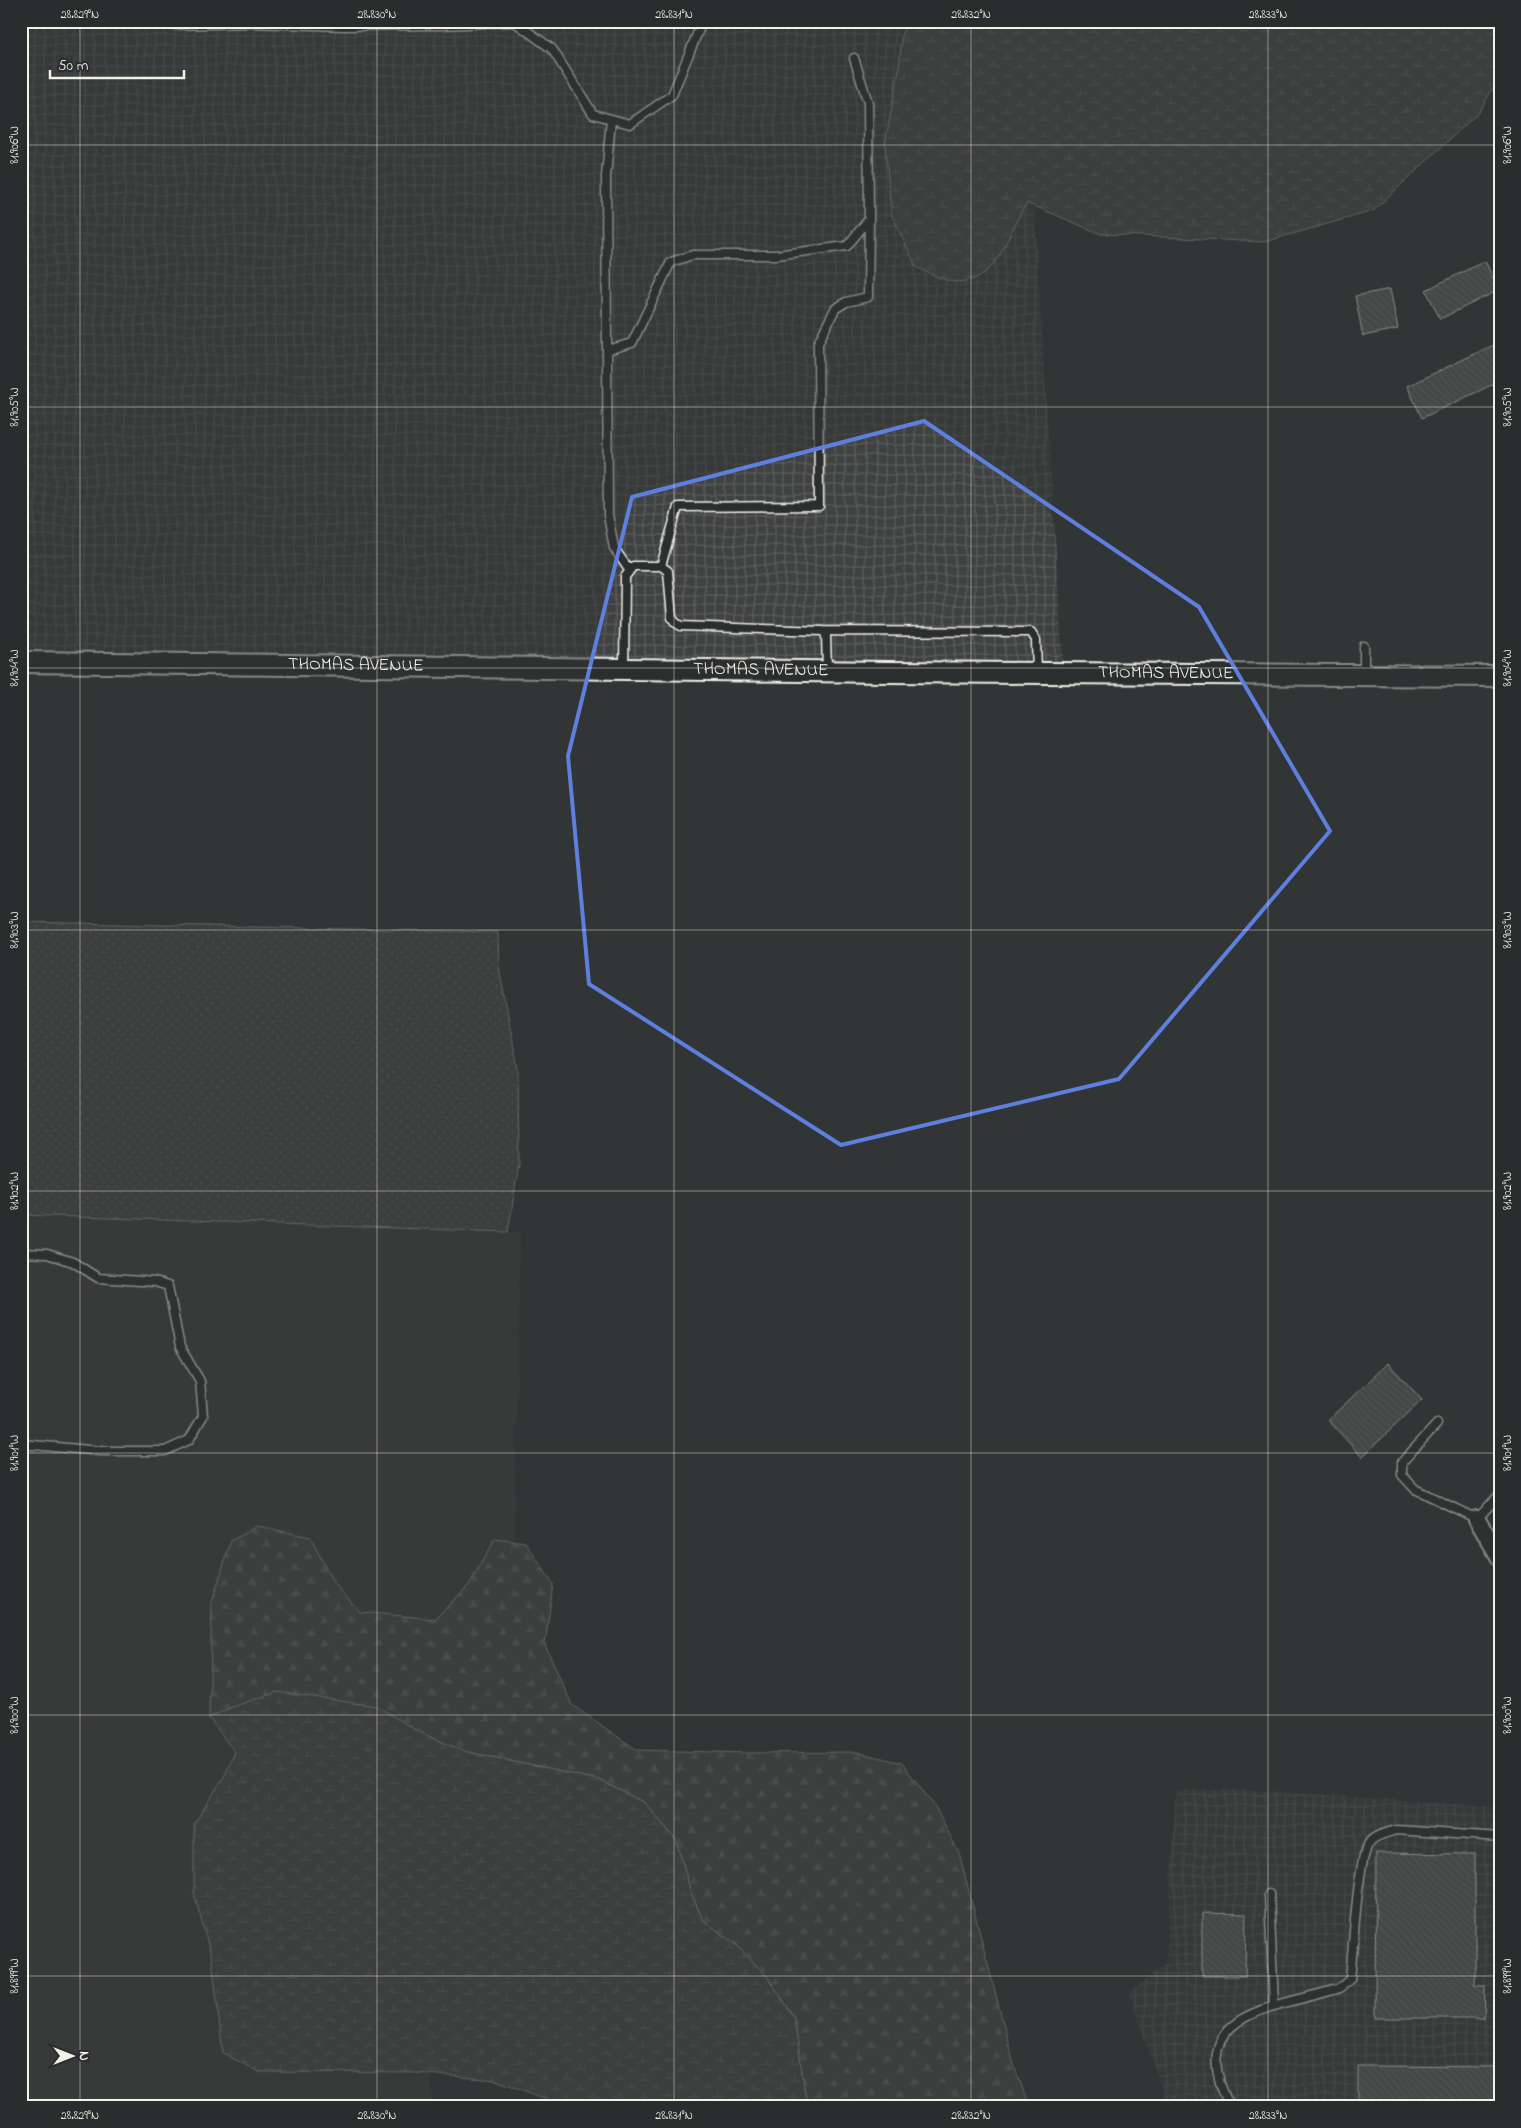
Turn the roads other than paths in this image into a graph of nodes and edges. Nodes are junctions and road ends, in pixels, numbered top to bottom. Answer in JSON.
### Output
{"nodes":[{"id":1,"x":159,"y":21,"type":"edge"},
{"id":2,"x":700,"y":21,"type":"edge"},
{"id":3,"x":516,"y":22,"type":"edge"},
{"id":4,"x":289,"y":23,"type":"edge"},
{"id":5,"x":854,"y":58,"type":"dead end"},
{"id":6,"x":611,"y":119,"type":"junction"},
{"id":7,"x":869,"y":219,"type":"junction"},
{"id":8,"x":608,"y":350,"type":"junction"},
{"id":9,"x":661,"y":566,"type":"junction"},
{"id":10,"x":629,"y":570,"type":"junction"},
{"id":11,"x":823,"y":630,"type":"junction"},
{"id":12,"x":1364,"y":646,"type":"dead end"},
{"id":13,"x":21,"y":662,"type":"edge"},
{"id":14,"x":624,"y":669,"type":"junction"},
{"id":15,"x":827,"y":672,"type":"junction"},
{"id":16,"x":1037,"y":674,"type":"junction"},
{"id":17,"x":1364,"y":676,"type":"junction"},
{"id":18,"x":1500,"y":676,"type":"edge"},
{"id":19,"x":21,"y":1253,"type":"edge"},
{"id":20,"x":1437,"y":1424,"type":"dead end"},
{"id":21,"x":21,"y":1444,"type":"edge"},
{"id":22,"x":1500,"y":1494,"type":"edge"},
{"id":23,"x":1478,"y":1518,"type":"junction"},
{"id":24,"x":1500,"y":1558,"type":"edge"},
{"id":25,"x":1500,"y":1837,"type":"edge"},
{"id":26,"x":1269,"y":1894,"type":"dead end"},
{"id":27,"x":1274,"y":2006,"type":"junction"},
{"id":28,"x":1230,"y":2107,"type":"edge"}],
"edges":[{"from":1,"to":4,"type":"lane"},
{"from":2,"to":6,"type":"lane"},
{"from":3,"to":4,"type":"lane"},
{"from":3,"to":6,"type":"lane"},
{"from":5,"to":7,"type":"lane"},
{"from":6,"to":8,"type":"lane"},
{"from":7,"to":8,"type":"lane"},
{"from":7,"to":9,"type":"lane"},
{"from":8,"to":10,"type":"lane"},
{"from":9,"to":10,"type":"lane"},
{"from":9,"to":11,"type":"lane"},
{"from":10,"to":14,"type":"lane"},
{"from":11,"to":15,"type":"lane"},
{"from":11,"to":16,"type":"lane"},
{"from":12,"to":17,"type":"lane"},
{"from":13,"to":14,"type":"street","name":"THOMAS AVENUE"},
{"from":14,"to":15,"type":"street","name":"THOMAS AVENUE"},
{"from":15,"to":16,"type":"street","name":"THOMAS AVENUE"},
{"from":16,"to":17,"type":"street","name":"THOMAS AVENUE"},
{"from":17,"to":18,"type":"street","name":"THOMAS AVENUE"},
{"from":19,"to":21,"type":"lane"},
{"from":20,"to":23,"type":"lane"},
{"from":22,"to":23,"type":"lane"},
{"from":23,"to":24,"type":"street"},
{"from":25,"to":27,"type":"lane"},
{"from":26,"to":27,"type":"lane"},
{"from":27,"to":28,"type":"lane"}]}
